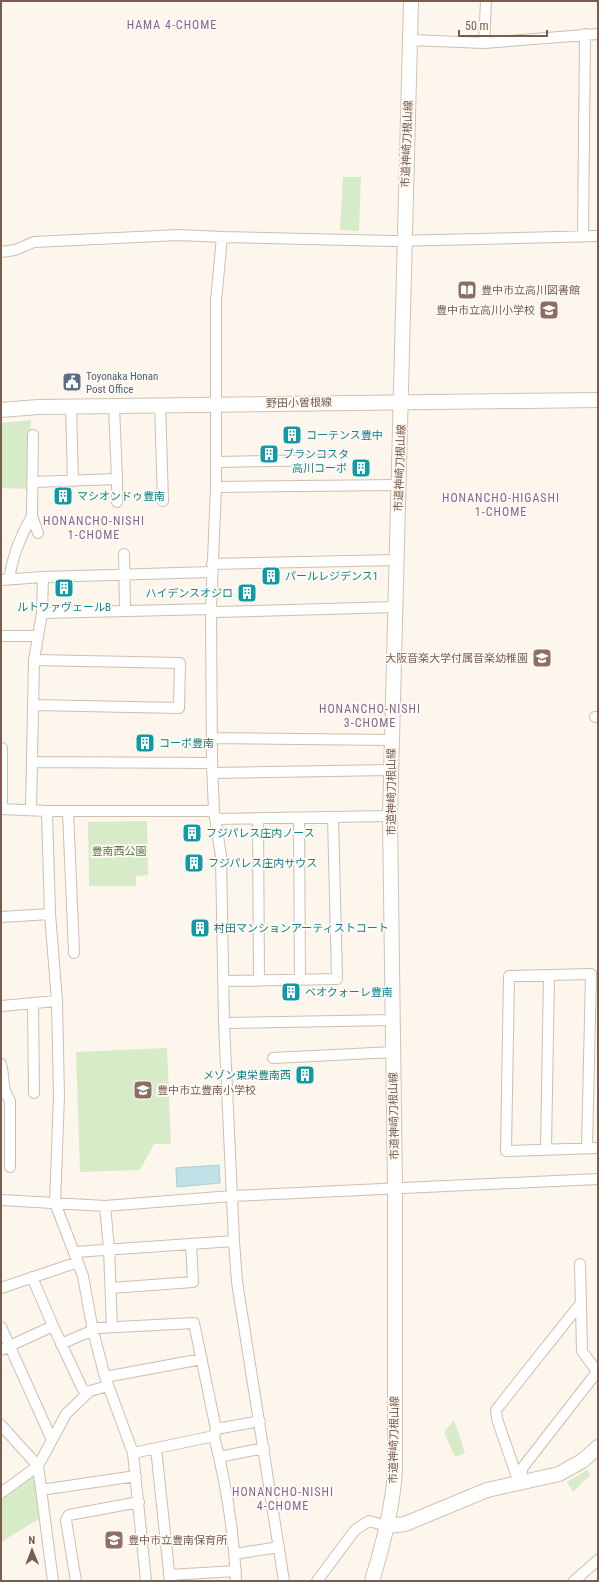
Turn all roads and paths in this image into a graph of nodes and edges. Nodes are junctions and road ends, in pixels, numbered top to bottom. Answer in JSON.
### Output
{"nodes":[{"id":1,"x":411,"y":1,"type":"edge"},
{"id":2,"x":486,"y":1,"type":"edge"},
{"id":3,"x":585,"y":34,"type":"junction"},
{"id":4,"x":598,"y":34,"type":"edge"},
{"id":5,"x":410,"y":40,"type":"junction"},
{"id":6,"x":484,"y":43,"type":"junction"},
{"id":7,"x":598,"y":236,"type":"edge"},
{"id":8,"x":222,"y":237,"type":"junction"},
{"id":9,"x":583,"y":237,"type":"junction"},
{"id":10,"x":405,"y":240,"type":"junction"},
{"id":11,"x":1,"y":252,"type":"edge"},
{"id":12,"x":598,"y":400,"type":"edge"},
{"id":13,"x":402,"y":401,"type":"junction"},
{"id":14,"x":216,"y":404,"type":"junction"},
{"id":15,"x":160,"y":405,"type":"junction"},
{"id":16,"x":71,"y":406,"type":"junction"},
{"id":17,"x":114,"y":406,"type":"junction"},
{"id":18,"x":1,"y":410,"type":"edge"},
{"id":19,"x":33,"y":435,"type":"dead end"},
{"id":20,"x":336,"y":460,"type":"dead end"},
{"id":21,"x":216,"y":462,"type":"junction"},
{"id":22,"x":117,"y":479,"type":"junction"},
{"id":23,"x":72,"y":481,"type":"junction"},
{"id":24,"x":33,"y":482,"type":"junction"},
{"id":25,"x":399,"y":486,"type":"junction"},
{"id":26,"x":216,"y":487,"type":"junction"},
{"id":27,"x":163,"y":501,"type":"dead end"},
{"id":28,"x":117,"y":502,"type":"dead end"},
{"id":29,"x":32,"y":516,"type":"junction"},
{"id":30,"x":38,"y":533,"type":"dead end"},
{"id":31,"x":124,"y":554,"type":"dead end"},
{"id":32,"x":397,"y":560,"type":"junction"},
{"id":33,"x":211,"y":568,"type":"junction"},
{"id":34,"x":124,"y":575,"type":"junction"},
{"id":35,"x":43,"y":577,"type":"junction"},
{"id":36,"x":5,"y":579,"type":"edge"},
{"id":37,"x":396,"y":607,"type":"junction"},
{"id":38,"x":210,"y":609,"type":"junction"},
{"id":39,"x":125,"y":611,"type":"junction"},
{"id":40,"x":42,"y":613,"type":"junction"},
{"id":41,"x":1,"y":636,"type":"edge"},
{"id":42,"x":38,"y":636,"type":"junction"},
{"id":43,"x":34,"y":660,"type":"junction"},
{"id":44,"x":33,"y":705,"type":"junction"},
{"id":45,"x":212,"y":738,"type":"junction"},
{"id":46,"x":391,"y":740,"type":"junction"},
{"id":47,"x":2,"y":748,"type":"edge"},
{"id":48,"x":32,"y":762,"type":"junction"},
{"id":49,"x":212,"y":763,"type":"junction"},
{"id":50,"x":391,"y":770,"type":"junction"},
{"id":51,"x":213,"y":774,"type":"junction"},
{"id":52,"x":1,"y":809,"type":"edge"},
{"id":53,"x":31,"y":810,"type":"junction"},
{"id":54,"x":47,"y":811,"type":"junction"},
{"id":55,"x":68,"y":811,"type":"junction"},
{"id":56,"x":214,"y":815,"type":"junction"},
{"id":57,"x":390,"y":816,"type":"junction"},
{"id":58,"x":333,"y":817,"type":"junction"},
{"id":59,"x":258,"y":818,"type":"junction"},
{"id":60,"x":299,"y":818,"type":"junction"},
{"id":61,"x":50,"y":914,"type":"junction"},
{"id":62,"x":1,"y":917,"type":"edge"},
{"id":63,"x":74,"y":953,"type":"dead end"},
{"id":64,"x":549,"y":975,"type":"junction"},
{"id":65,"x":300,"y":980,"type":"junction"},
{"id":66,"x":223,"y":981,"type":"junction"},
{"id":67,"x":260,"y":981,"type":"junction"},
{"id":68,"x":57,"y":1001,"type":"junction"},
{"id":69,"x":33,"y":1003,"type":"junction"},
{"id":70,"x":1,"y":1006,"type":"edge"},
{"id":71,"x":394,"y":1020,"type":"junction"},
{"id":72,"x":224,"y":1023,"type":"junction"},
{"id":73,"x":394,"y":1052,"type":"junction"},
{"id":74,"x":273,"y":1058,"type":"dead end"},
{"id":75,"x":1,"y":1064,"type":"edge"},
{"id":76,"x":34,"y":1093,"type":"dead end"},
{"id":77,"x":587,"y":1148,"type":"junction"},
{"id":78,"x":598,"y":1148,"type":"edge"},
{"id":79,"x":546,"y":1149,"type":"junction"},
{"id":80,"x":10,"y":1167,"type":"dead end"},
{"id":81,"x":598,"y":1179,"type":"edge"},
{"id":82,"x":395,"y":1188,"type":"junction"},
{"id":83,"x":232,"y":1196,"type":"junction"},
{"id":84,"x":1,"y":1200,"type":"edge"},
{"id":85,"x":55,"y":1203,"type":"junction"},
{"id":86,"x":105,"y":1206,"type":"junction"},
{"id":87,"x":234,"y":1241,"type":"junction"},
{"id":88,"x":191,"y":1244,"type":"junction"},
{"id":89,"x":109,"y":1249,"type":"junction"},
{"id":90,"x":74,"y":1252,"type":"junction"},
{"id":91,"x":78,"y":1262,"type":"junction"},
{"id":92,"x":580,"y":1264,"type":"dead end"},
{"id":93,"x":32,"y":1278,"type":"junction"},
{"id":94,"x":1,"y":1288,"type":"edge"},
{"id":95,"x":111,"y":1288,"type":"junction"},
{"id":96,"x":581,"y":1302,"type":"junction"},
{"id":97,"x":53,"y":1326,"type":"junction"},
{"id":98,"x":1,"y":1327,"type":"edge"},
{"id":99,"x":112,"y":1327,"type":"junction"},
{"id":100,"x":93,"y":1331,"type":"junction"},
{"id":101,"x":62,"y":1344,"type":"junction"},
{"id":102,"x":5,"y":1348,"type":"edge"},
{"id":103,"x":202,"y":1359,"type":"junction"},
{"id":104,"x":598,"y":1372,"type":"edge"},
{"id":105,"x":107,"y":1381,"type":"junction"},
{"id":106,"x":87,"y":1394,"type":"junction"},
{"id":107,"x":260,"y":1421,"type":"junction"},
{"id":108,"x":2,"y":1430,"type":"edge"},
{"id":109,"x":215,"y":1433,"type":"junction"},
{"id":110,"x":52,"y":1440,"type":"junction"},
{"id":111,"x":598,"y":1447,"type":"edge"},
{"id":112,"x":156,"y":1448,"type":"junction"},
{"id":113,"x":264,"y":1448,"type":"junction"},
{"id":114,"x":133,"y":1452,"type":"junction"},
{"id":115,"x":219,"y":1456,"type":"junction"},
{"id":116,"x":38,"y":1466,"type":"junction"},
{"id":117,"x":136,"y":1476,"type":"junction"},
{"id":118,"x":519,"y":1483,"type":"junction"},
{"id":119,"x":41,"y":1490,"type":"junction"},
{"id":120,"x":1,"y":1493,"type":"edge"},
{"id":121,"x":139,"y":1502,"type":"junction"},
{"id":122,"x":386,"y":1526,"type":"junction"},
{"id":123,"x":279,"y":1547,"type":"junction"},
{"id":124,"x":235,"y":1554,"type":"junction"},
{"id":125,"x":598,"y":1560,"type":"edge"},
{"id":126,"x":236,"y":1576,"type":"edge"},
{"id":127,"x":170,"y":1578,"type":"edge"},
{"id":128,"x":577,"y":1580,"type":"edge"},
{"id":129,"x":53,"y":1581,"type":"edge"},
{"id":130,"x":76,"y":1581,"type":"edge"},
{"id":131,"x":146,"y":1581,"type":"edge"},
{"id":132,"x":284,"y":1581,"type":"edge"},
{"id":133,"x":317,"y":1581,"type":"edge"},
{"id":134,"x":372,"y":1581,"type":"edge"}],
"edges":[{"from":1,"to":5,"type":"street","name":"市道神崎刀根山線"},
{"from":2,"to":6,"type":"street"},
{"from":3,"to":4,"type":"street"},
{"from":3,"to":6,"type":"street"},
{"from":3,"to":9,"type":"street"},
{"from":5,"to":6,"type":"street"},
{"from":5,"to":10,"type":"street","name":"市道神崎刀根山線"},
{"from":7,"to":9,"type":"street"},
{"from":8,"to":10,"type":"street"},
{"from":8,"to":11,"type":"street"},
{"from":8,"to":14,"type":"street"},
{"from":9,"to":10,"type":"street"},
{"from":10,"to":13,"type":"street","name":"市道神崎刀根山線"},
{"from":12,"to":13,"type":"street","name":"野田小曽根線"},
{"from":13,"to":14,"type":"street","name":"野田小曽根線"},
{"from":13,"to":25,"type":"street","name":"市道神崎刀根山線"},
{"from":14,"to":15,"type":"street","name":"野田小曽根線"},
{"from":14,"to":21,"type":"street"},
{"from":15,"to":17,"type":"street","name":"野田小曽根線"},
{"from":15,"to":27,"type":"street"},
{"from":16,"to":17,"type":"street","name":"野田小曽根線"},
{"from":16,"to":18,"type":"street","name":"野田小曽根線"},
{"from":16,"to":23,"type":"street"},
{"from":17,"to":22,"type":"street"},
{"from":19,"to":24,"type":"street"},
{"from":20,"to":21,"type":"street"},
{"from":21,"to":26,"type":"street"},
{"from":22,"to":23,"type":"street"},
{"from":22,"to":28,"type":"street"},
{"from":23,"to":24,"type":"street"},
{"from":24,"to":29,"type":"street"},
{"from":25,"to":26,"type":"street"},
{"from":25,"to":32,"type":"street","name":"市道神崎刀根山線"},
{"from":26,"to":33,"type":"street"},
{"from":29,"to":30,"type":"street"},
{"from":29,"to":36,"type":"street"},
{"from":31,"to":34,"type":"street"},
{"from":32,"to":33,"type":"street"},
{"from":32,"to":37,"type":"street","name":"市道神崎刀根山線"},
{"from":33,"to":34,"type":"street"},
{"from":33,"to":38,"type":"street"},
{"from":34,"to":35,"type":"street"},
{"from":34,"to":39,"type":"street"},
{"from":35,"to":36,"type":"street"},
{"from":35,"to":40,"type":"street"},
{"from":37,"to":38,"type":"street"},
{"from":37,"to":46,"type":"street","name":"市道神崎刀根山線"},
{"from":38,"to":39,"type":"street"},
{"from":38,"to":45,"type":"street"},
{"from":39,"to":40,"type":"street"},
{"from":40,"to":42,"type":"street"},
{"from":41,"to":42,"type":"street"},
{"from":42,"to":43,"type":"street"},
{"from":43,"to":44,"type":"street"},
{"from":43,"to":44,"type":"street"},
{"from":44,"to":48,"type":"street"},
{"from":45,"to":46,"type":"street"},
{"from":45,"to":49,"type":"street"},
{"from":46,"to":50,"type":"street","name":"市道神崎刀根山線"},
{"from":47,"to":52,"type":"street"},
{"from":48,"to":49,"type":"street"},
{"from":48,"to":53,"type":"street"},
{"from":49,"to":51,"type":"street"},
{"from":50,"to":51,"type":"street"},
{"from":50,"to":57,"type":"street","name":"市道神崎刀根山線"},
{"from":51,"to":56,"type":"street"},
{"from":52,"to":53,"type":"street"},
{"from":53,"to":54,"type":"street"},
{"from":54,"to":55,"type":"street"},
{"from":54,"to":61,"type":"street"},
{"from":55,"to":56,"type":"street"},
{"from":55,"to":63,"type":"street"},
{"from":56,"to":59,"type":"street"},
{"from":56,"to":66,"type":"street"},
{"from":57,"to":58,"type":"street"},
{"from":57,"to":71,"type":"street","name":"市道神崎刀根山線"},
{"from":58,"to":60,"type":"street"},
{"from":58,"to":65,"type":"street"},
{"from":59,"to":60,"type":"street"},
{"from":59,"to":67,"type":"street"},
{"from":60,"to":65,"type":"street"},
{"from":61,"to":62,"type":"street"},
{"from":61,"to":68,"type":"street"},
{"from":64,"to":77,"type":"street"},
{"from":64,"to":79,"type":"street"},
{"from":64,"to":79,"type":"street"},
{"from":65,"to":67,"type":"street"},
{"from":66,"to":67,"type":"street"},
{"from":66,"to":72,"type":"street"},
{"from":68,"to":69,"type":"street"},
{"from":68,"to":85,"type":"street"},
{"from":69,"to":70,"type":"street"},
{"from":69,"to":76,"type":"street"},
{"from":71,"to":72,"type":"street"},
{"from":71,"to":73,"type":"street","name":"市道神崎刀根山線"},
{"from":72,"to":83,"type":"street"},
{"from":73,"to":74,"type":"street"},
{"from":73,"to":82,"type":"street","name":"市道神崎刀根山線"},
{"from":75,"to":80,"type":"street"},
{"from":77,"to":78,"type":"street"},
{"from":77,"to":79,"type":"street"},
{"from":81,"to":82,"type":"street"},
{"from":82,"to":83,"type":"street"},
{"from":82,"to":122,"type":"street","name":"市道神崎刀根山線"},
{"from":83,"to":86,"type":"street"},
{"from":83,"to":87,"type":"street"},
{"from":84,"to":85,"type":"street"},
{"from":85,"to":86,"type":"street"},
{"from":85,"to":90,"type":"street"},
{"from":86,"to":89,"type":"street"},
{"from":87,"to":88,"type":"street"},
{"from":87,"to":107,"type":"street"},
{"from":88,"to":89,"type":"street"},
{"from":88,"to":95,"type":"street"},
{"from":89,"to":90,"type":"street"},
{"from":89,"to":95,"type":"street"},
{"from":90,"to":91,"type":"street"},
{"from":91,"to":93,"type":"street"},
{"from":91,"to":100,"type":"street"},
{"from":92,"to":96,"type":"street"},
{"from":93,"to":94,"type":"street"},
{"from":93,"to":97,"type":"street"},
{"from":95,"to":99,"type":"street"},
{"from":96,"to":104,"type":"street"},
{"from":96,"to":118,"type":"street"},
{"from":97,"to":101,"type":"street"},
{"from":97,"to":102,"type":"street"},
{"from":98,"to":102,"type":"street"},
{"from":99,"to":100,"type":"street"},
{"from":99,"to":103,"type":"street"},
{"from":100,"to":101,"type":"street"},
{"from":100,"to":105,"type":"street"},
{"from":101,"to":106,"type":"street"},
{"from":102,"to":110,"type":"street"},
{"from":103,"to":105,"type":"street"},
{"from":103,"to":109,"type":"street"},
{"from":104,"to":118,"type":"street"},
{"from":105,"to":106,"type":"street"},
{"from":105,"to":114,"type":"street"},
{"from":106,"to":110,"type":"street"},
{"from":107,"to":109,"type":"street"},
{"from":107,"to":113,"type":"street"},
{"from":108,"to":116,"type":"street"},
{"from":109,"to":112,"type":"street"},
{"from":109,"to":115,"type":"street"},
{"from":110,"to":116,"type":"street"},
{"from":111,"to":118,"type":"street"},
{"from":112,"to":114,"type":"street"},
{"from":112,"to":127,"type":"street"},
{"from":113,"to":115,"type":"street"},
{"from":113,"to":123,"type":"street"},
{"from":114,"to":117,"type":"street"},
{"from":115,"to":124,"type":"street"},
{"from":116,"to":119,"type":"street"},
{"from":116,"to":120,"type":"street"},
{"from":117,"to":119,"type":"street"},
{"from":117,"to":121,"type":"street"},
{"from":118,"to":122,"type":"street"},
{"from":119,"to":129,"type":"street"},
{"from":121,"to":130,"type":"street"},
{"from":121,"to":131,"type":"street"},
{"from":122,"to":133,"type":"street"},
{"from":122,"to":134,"type":"street","name":"市道神崎刀根山線"},
{"from":123,"to":124,"type":"street"},
{"from":123,"to":132,"type":"street"},
{"from":124,"to":126,"type":"street"},
{"from":125,"to":128,"type":"street"},
{"from":126,"to":127,"type":"street"}]}
